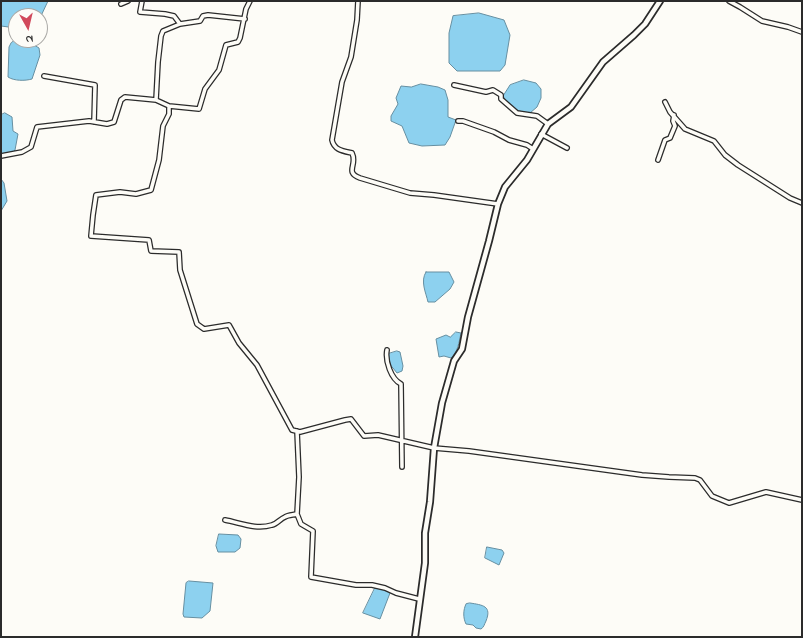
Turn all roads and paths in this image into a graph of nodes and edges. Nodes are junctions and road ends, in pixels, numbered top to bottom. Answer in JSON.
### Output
{"nodes":[{"id":1,"x":128,"y":1,"type":"edge"},
{"id":2,"x":142,"y":1,"type":"edge"},
{"id":3,"x":250,"y":1,"type":"edge"},
{"id":4,"x":358,"y":1,"type":"edge"},
{"id":5,"x":660,"y":1,"type":"edge"},
{"id":6,"x":729,"y":1,"type":"edge"},
{"id":7,"x":122,"y":4,"type":"dead end"},
{"id":8,"x":245,"y":19,"type":"junction"},
{"id":9,"x":180,"y":24,"type":"junction"},
{"id":10,"x":802,"y":32,"type":"edge"},
{"id":11,"x":44,"y":76,"type":"dead end"},
{"id":12,"x":454,"y":85,"type":"dead end"},
{"id":13,"x":156,"y":100,"type":"junction"},
{"id":14,"x":665,"y":102,"type":"dead end"},
{"id":15,"x":169,"y":106,"type":"junction"},
{"id":16,"x":674,"y":115,"type":"junction"},
{"id":17,"x":458,"y":121,"type":"dead end"},
{"id":18,"x":94,"y":122,"type":"junction"},
{"id":19,"x":548,"y":124,"type":"junction"},
{"id":20,"x":541,"y":134,"type":"junction"},
{"id":21,"x":567,"y":148,"type":"dead end"},
{"id":22,"x":533,"y":149,"type":"junction"},
{"id":23,"x":1,"y":156,"type":"edge"},
{"id":24,"x":658,"y":160,"type":"dead end"},
{"id":25,"x":802,"y":203,"type":"edge"},
{"id":26,"x":498,"y":204,"type":"junction"},
{"id":27,"x":387,"y":350,"type":"dead end"},
{"id":28,"x":297,"y":431,"type":"junction"},
{"id":29,"x":402,"y":442,"type":"junction"},
{"id":30,"x":434,"y":448,"type":"junction"},
{"id":31,"x":402,"y":467,"type":"dead end"},
{"id":32,"x":802,"y":500,"type":"edge"},
{"id":33,"x":297,"y":514,"type":"junction"},
{"id":34,"x":225,"y":520,"type":"dead end"},
{"id":35,"x":419,"y":599,"type":"junction"},
{"id":36,"x":415,"y":637,"type":"edge"}],
"edges":[{"from":1,"to":7,"type":"street"},
{"from":2,"to":9,"type":"street"},
{"from":3,"to":8,"type":"street"},
{"from":4,"to":26,"type":"street"},
{"from":5,"to":19,"type":"main road"},
{"from":6,"to":10,"type":"street"},
{"from":8,"to":9,"type":"street"},
{"from":8,"to":15,"type":"street"},
{"from":9,"to":13,"type":"street"},
{"from":11,"to":18,"type":"street"},
{"from":12,"to":19,"type":"street"},
{"from":13,"to":15,"type":"street"},
{"from":13,"to":18,"type":"street"},
{"from":14,"to":16,"type":"street"},
{"from":15,"to":28,"type":"street"},
{"from":16,"to":24,"type":"street"},
{"from":16,"to":25,"type":"street"},
{"from":17,"to":22,"type":"street"},
{"from":18,"to":23,"type":"street"},
{"from":19,"to":20,"type":"main road"},
{"from":20,"to":21,"type":"street"},
{"from":20,"to":22,"type":"main road"},
{"from":22,"to":26,"type":"main road"},
{"from":26,"to":30,"type":"main road"},
{"from":27,"to":29,"type":"street"},
{"from":28,"to":29,"type":"street"},
{"from":28,"to":33,"type":"street"},
{"from":29,"to":30,"type":"street"},
{"from":29,"to":31,"type":"street"},
{"from":30,"to":32,"type":"street"},
{"from":30,"to":35,"type":"main road"},
{"from":33,"to":34,"type":"street"},
{"from":33,"to":35,"type":"street"},
{"from":35,"to":36,"type":"main road"}]}
